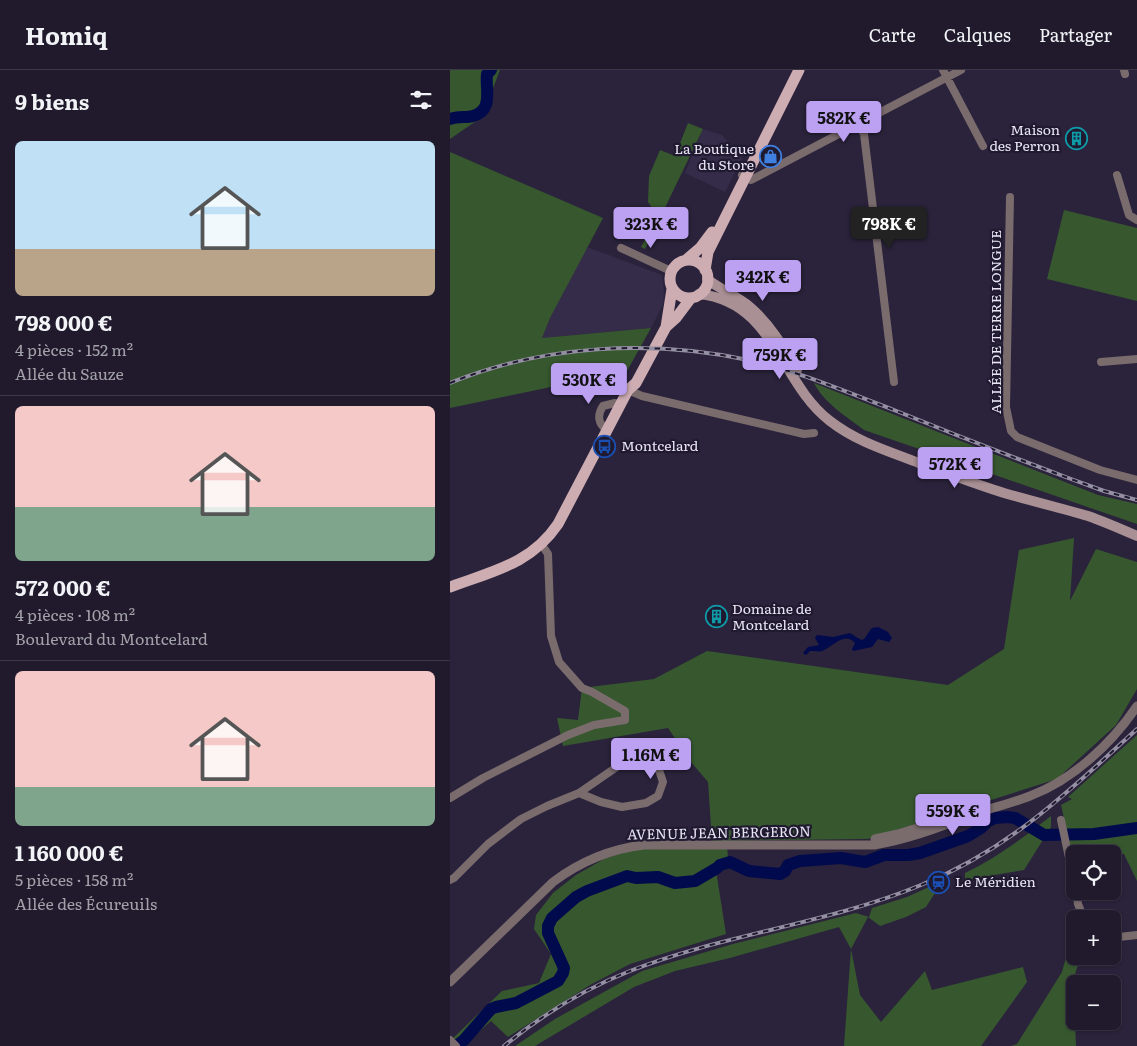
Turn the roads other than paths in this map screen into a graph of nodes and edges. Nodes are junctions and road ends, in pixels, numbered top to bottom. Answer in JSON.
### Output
{"nodes":[{"id":1,"x":795,"y":70,"type":"edge"},
{"id":2,"x":799,"y":70,"type":"edge"},
{"id":3,"x":961,"y":70,"type":"edge"},
{"id":4,"x":945,"y":74,"type":"edge"},
{"id":5,"x":858,"y":123,"type":"junction"},
{"id":6,"x":983,"y":146,"type":"dead end"},
{"id":7,"x":744,"y":176,"type":"junction"},
{"id":8,"x":1117,"y":176,"type":"dead end"},
{"id":9,"x":1010,"y":197,"type":"dead end"},
{"id":10,"x":1137,"y":220,"type":"edge"},
{"id":11,"x":621,"y":248,"type":"dead end"},
{"id":12,"x":686,"y":260,"type":"junction"},
{"id":13,"x":672,"y":271,"type":"junction"},
{"id":14,"x":706,"y":274,"type":"junction"},
{"id":15,"x":672,"y":289,"type":"junction"},
{"id":16,"x":695,"y":296,"type":"junction"},
{"id":17,"x":665,"y":328,"type":"junction"},
{"id":18,"x":783,"y":354,"type":"junction"},
{"id":19,"x":1137,"y":359,"type":"edge"},
{"id":20,"x":1101,"y":362,"type":"dead end"},
{"id":21,"x":894,"y":382,"type":"dead end"},
{"id":22,"x":631,"y":390,"type":"junction"},
{"id":23,"x":807,"y":392,"type":"junction"},
{"id":24,"x":814,"y":433,"type":"dead end"},
{"id":25,"x":1137,"y":480,"type":"edge"},
{"id":26,"x":1137,"y":529,"type":"edge"},
{"id":27,"x":1137,"y":536,"type":"edge"},
{"id":28,"x":542,"y":545,"type":"junction"},
{"id":29,"x":450,"y":587,"type":"edge"},
{"id":30,"x":1137,"y":706,"type":"edge"},
{"id":31,"x":579,"y":793,"type":"junction"},
{"id":32,"x":450,"y":798,"type":"edge"},
{"id":33,"x":1061,"y":820,"type":"dead end"},
{"id":34,"x":1066,"y":845,"type":"edge"},
{"id":35,"x":450,"y":880,"type":"edge"},
{"id":36,"x":1137,"y":935,"type":"edge"},
{"id":37,"x":1121,"y":937,"type":"edge"},
{"id":38,"x":450,"y":982,"type":"edge"},
{"id":39,"x":450,"y":1040,"type":"edge"},
{"id":40,"x":456,"y":1046,"type":"edge"}],
"edges":[{"from":1,"to":7,"type":"main road"},
{"from":2,"to":7,"type":"main road"},
{"from":3,"to":4,"type":"street"},
{"from":4,"to":5,"type":"street"},
{"from":4,"to":6,"type":"street"},
{"from":5,"to":7,"type":"street"},
{"from":5,"to":21,"type":"street"},
{"from":7,"to":12,"type":"main road"},
{"from":7,"to":14,"type":"main road"},
{"from":8,"to":10,"type":"street"},
{"from":9,"to":25,"type":"street","name":"ALLÉE DE TERRE LONGUE"},
{"from":11,"to":13,"type":"street"},
{"from":12,"to":13,"type":"main road"},
{"from":12,"to":14,"type":"main road"},
{"from":13,"to":15,"type":"main road"},
{"from":14,"to":16,"type":"main road"},
{"from":14,"to":18,"type":"main road"},
{"from":15,"to":16,"type":"main road"},
{"from":15,"to":17,"type":"main road"},
{"from":16,"to":17,"type":"main road"},
{"from":16,"to":18,"type":"main road"},
{"from":17,"to":22,"type":"main road"},
{"from":18,"to":23,"type":"main road"},
{"from":19,"to":20,"type":"street"},
{"from":22,"to":24,"type":"street"},
{"from":22,"to":28,"type":"main road"},
{"from":23,"to":26,"type":"main road"},
{"from":23,"to":27,"type":"main road"},
{"from":28,"to":29,"type":"main road"},
{"from":28,"to":32,"type":"street"},
{"from":30,"to":38,"type":"street","name":"AVENUE JEAN BERGERON"},
{"from":31,"to":31,"type":"street"},
{"from":31,"to":35,"type":"street"},
{"from":33,"to":34,"type":"street"},
{"from":36,"to":37,"type":"street"},
{"from":39,"to":40,"type":"street"}]}
